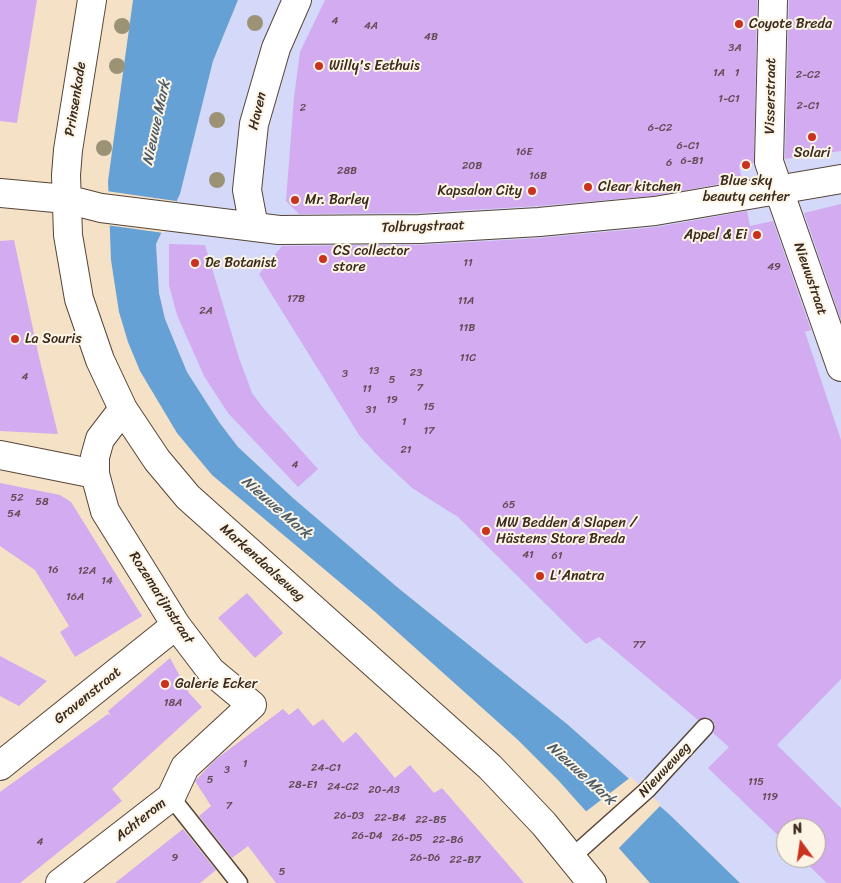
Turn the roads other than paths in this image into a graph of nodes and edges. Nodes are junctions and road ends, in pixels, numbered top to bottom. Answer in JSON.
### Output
{"nodes":[{"id":1,"x":92,"y":0,"type":"edge"},
{"id":2,"x":296,"y":0,"type":"edge"},
{"id":3,"x":773,"y":0,"type":"edge"},
{"id":4,"x":841,"y":179,"type":"edge"},
{"id":5,"x":780,"y":191,"type":"junction"},
{"id":6,"x":0,"y":193,"type":"edge"},
{"id":7,"x":66,"y":199,"type":"junction"},
{"id":8,"x":254,"y":227,"type":"junction"},
{"id":9,"x":841,"y":367,"type":"edge"},
{"id":10,"x":123,"y":409,"type":"junction"},
{"id":11,"x":0,"y":455,"type":"edge"},
{"id":12,"x":95,"y":474,"type":"junction"},
{"id":13,"x":176,"y":625,"type":"junction"},
{"id":14,"x":252,"y":705,"type":"joint"},
{"id":15,"x":705,"y":726,"type":"dead end"},
{"id":16,"x":0,"y":766,"type":"edge"},
{"id":17,"x":170,"y":797,"type":"junction"},
{"id":18,"x":572,"y":857,"type":"junction"},
{"id":19,"x":60,"y":883,"type":"edge"},
{"id":20,"x":239,"y":883,"type":"edge"},
{"id":21,"x":592,"y":883,"type":"edge"}],
"edges":[{"from":1,"to":7,"type":"street","name":"Prinsenkade"},
{"from":2,"to":8,"type":"street","name":"Haven"},
{"from":3,"to":5,"type":"street","name":"Visserstraat"},
{"from":4,"to":5,"type":"street","name":"Tolbrugstraat"},
{"from":5,"to":8,"type":"street","name":"Tolbrugstraat"},
{"from":5,"to":9,"type":"street","name":"Nieuwstraat"},
{"from":6,"to":7,"type":"street","name":"Tolbrugstraat"},
{"from":7,"to":8,"type":"street","name":"Tolbrugstraat"},
{"from":7,"to":10,"type":"street","name":"Markendaalseweg"},
{"from":10,"to":12,"type":"street","name":"Rozemarijnstraat"},
{"from":10,"to":18,"type":"street","name":"Markendaalseweg"},
{"from":11,"to":12,"type":"street"},
{"from":12,"to":13,"type":"street","name":"Rozemarijnstraat"},
{"from":13,"to":14,"type":"street","name":"Rozemarijnstraat"},
{"from":13,"to":16,"type":"street","name":"Gravenstraat"},
{"from":14,"to":17,"type":"street","name":"Achterom"},
{"from":15,"to":18,"type":"lane","name":"Nieuweweg"},
{"from":17,"to":19,"type":"street","name":"Achterom"},
{"from":17,"to":20,"type":"lane"},
{"from":18,"to":21,"type":"street","name":"Markendaalseweg"}]}
